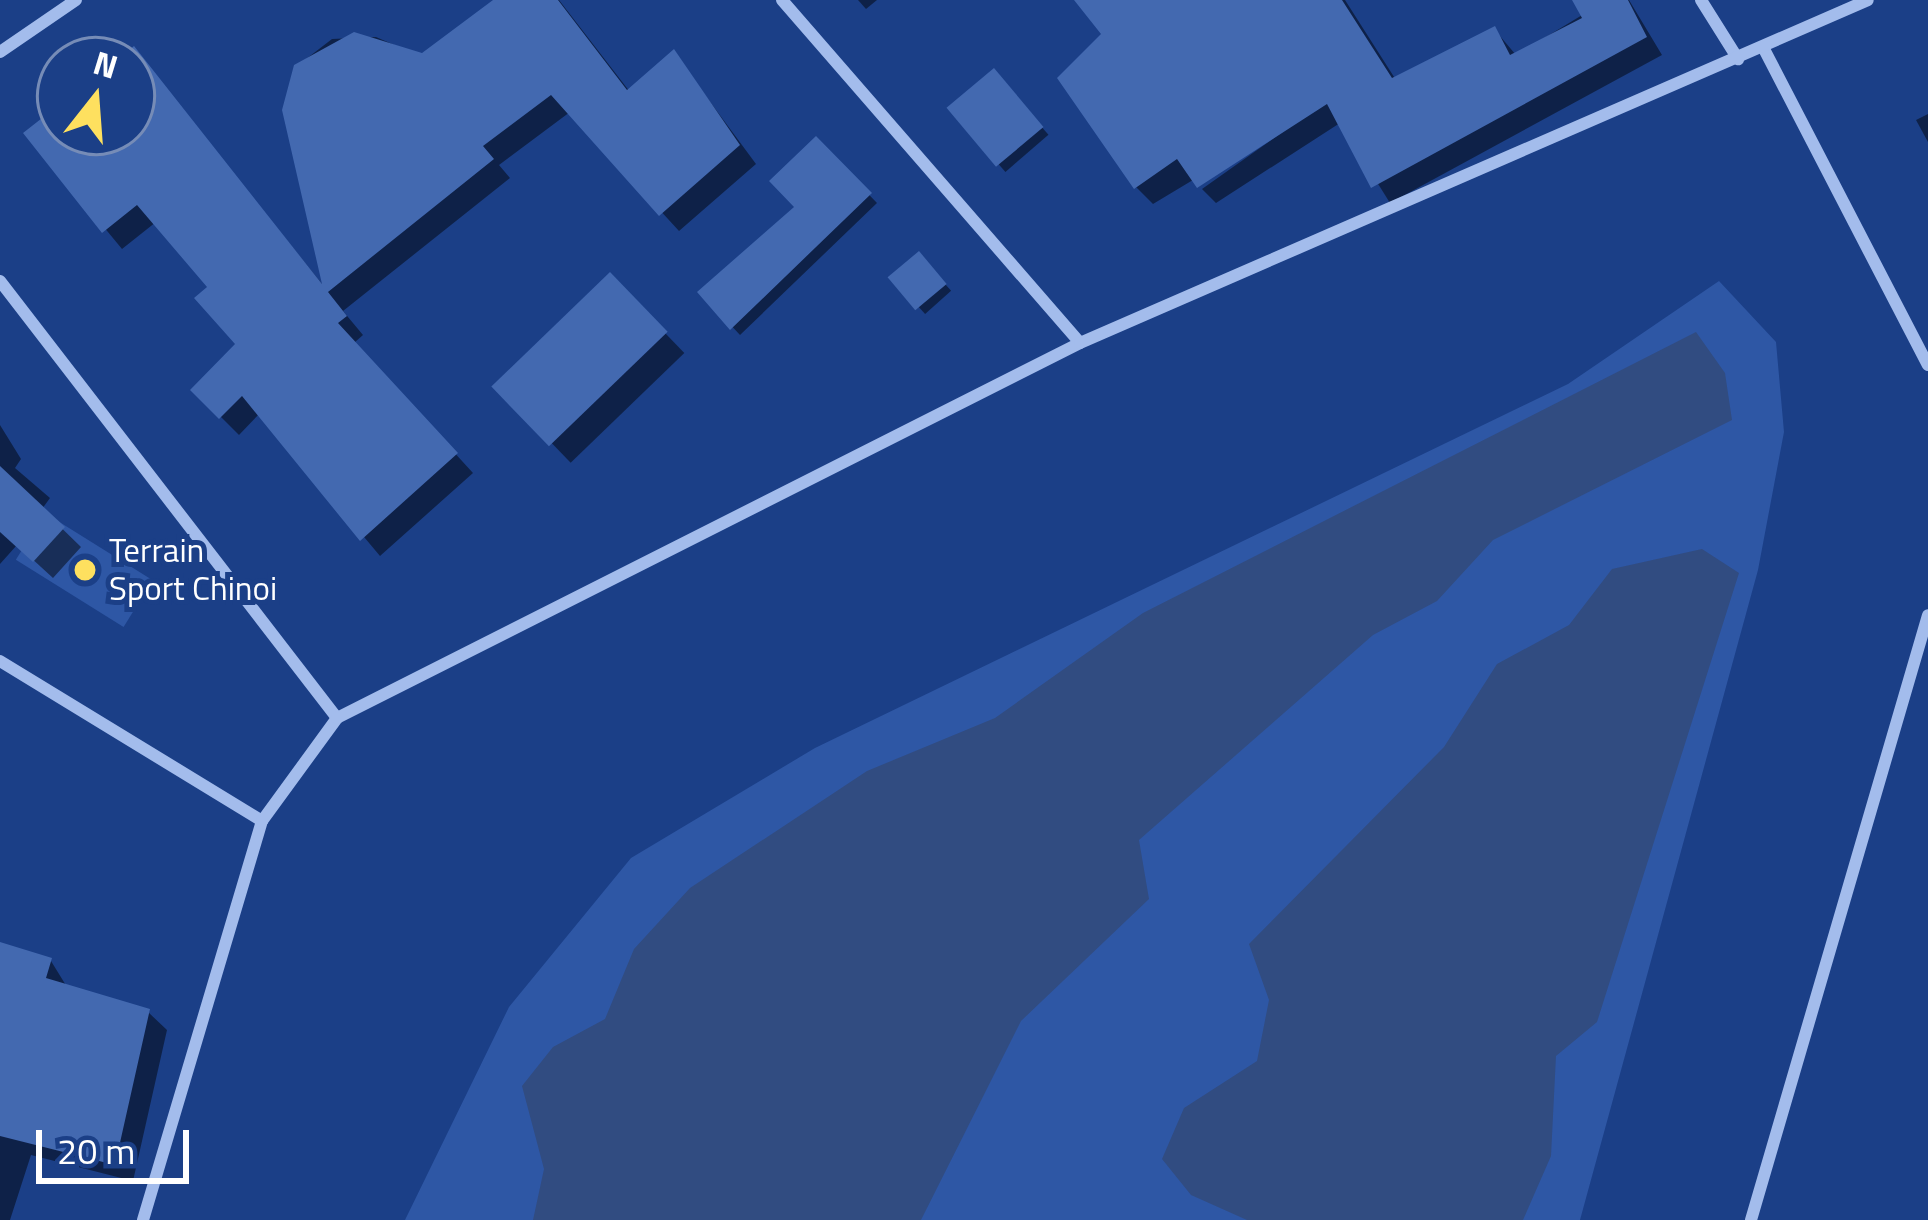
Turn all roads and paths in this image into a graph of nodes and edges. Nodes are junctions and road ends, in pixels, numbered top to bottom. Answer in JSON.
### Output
{"nodes":[{"id":1,"x":76,"y":0,"type":"edge"},
{"id":2,"x":782,"y":0,"type":"edge"},
{"id":3,"x":1701,"y":0,"type":"edge"},
{"id":4,"x":1868,"y":0,"type":"edge"},
{"id":5,"x":1764,"y":49,"type":"junction"},
{"id":6,"x":0,"y":52,"type":"edge"},
{"id":7,"x":1738,"y":59,"type":"junction"},
{"id":8,"x":0,"y":281,"type":"edge"},
{"id":9,"x":1079,"y":343,"type":"junction"},
{"id":10,"x":1928,"y":365,"type":"edge"},
{"id":11,"x":1928,"y":615,"type":"edge"},
{"id":12,"x":0,"y":661,"type":"edge"},
{"id":13,"x":337,"y":718,"type":"junction"},
{"id":14,"x":262,"y":820,"type":"junction"},
{"id":15,"x":143,"y":1220,"type":"edge"},
{"id":16,"x":1751,"y":1220,"type":"edge"}],
"edges":[{"from":1,"to":6,"type":"street"},
{"from":2,"to":9,"type":"street"},
{"from":3,"to":7,"type":"street"},
{"from":4,"to":5,"type":"street"},
{"from":5,"to":7,"type":"street"},
{"from":5,"to":10,"type":"street"},
{"from":7,"to":9,"type":"street"},
{"from":8,"to":13,"type":"street"},
{"from":9,"to":13,"type":"street"},
{"from":11,"to":16,"type":"street"},
{"from":12,"to":14,"type":"street"},
{"from":13,"to":14,"type":"street"},
{"from":14,"to":15,"type":"street"}]}
